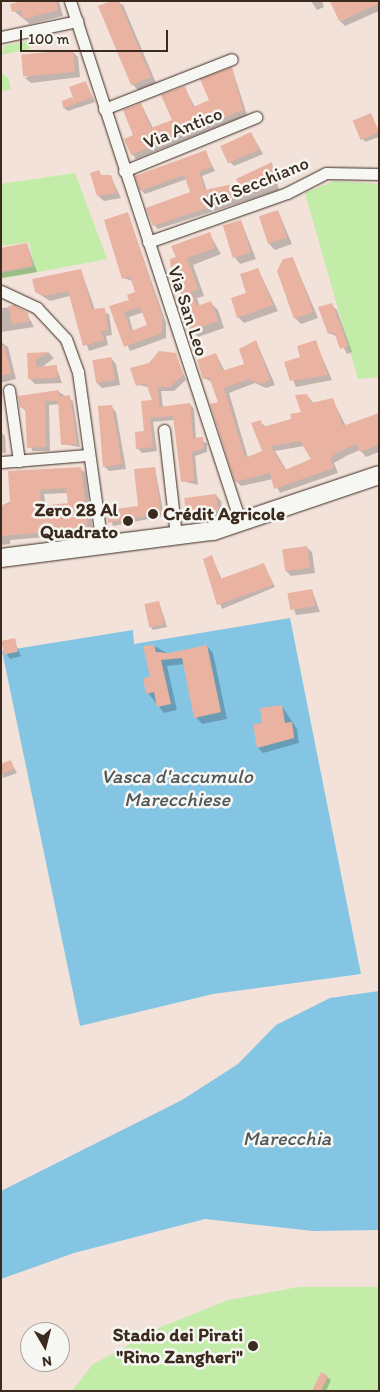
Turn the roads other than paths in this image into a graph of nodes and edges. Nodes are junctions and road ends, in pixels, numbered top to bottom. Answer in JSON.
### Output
{"nodes":[{"id":1,"x":70,"y":1,"type":"edge"},
{"id":2,"x":77,"y":21,"type":"junction"},
{"id":3,"x":1,"y":37,"type":"edge"},
{"id":4,"x":232,"y":59,"type":"dead end"},
{"id":5,"x":104,"y":108,"type":"junction"},
{"id":6,"x":256,"y":117,"type":"dead end"},
{"id":7,"x":124,"y":171,"type":"junction"},
{"id":8,"x":379,"y":174,"type":"edge"},
{"id":9,"x":148,"y":242,"type":"junction"},
{"id":10,"x":1,"y":291,"type":"edge"},
{"id":11,"x":9,"y":390,"type":"dead end"},
{"id":12,"x":164,"y":430,"type":"dead end"},
{"id":13,"x":88,"y":455,"type":"junction"},
{"id":14,"x":19,"y":461,"type":"junction"},
{"id":15,"x":1,"y":462,"type":"edge"},
{"id":16,"x":379,"y":476,"type":"edge"},
{"id":17,"x":241,"y":524,"type":"junction"},
{"id":18,"x":176,"y":536,"type":"junction"},
{"id":19,"x":102,"y":546,"type":"junction"},
{"id":20,"x":1,"y":558,"type":"edge"}],
"edges":[{"from":1,"to":2,"type":"street","name":"Via San Leo"},
{"from":2,"to":3,"type":"street"},
{"from":2,"to":5,"type":"street","name":"Via San Leo"},
{"from":4,"to":5,"type":"street"},
{"from":5,"to":7,"type":"street","name":"Via San Leo"},
{"from":6,"to":7,"type":"street","name":"Via Antico"},
{"from":7,"to":9,"type":"street","name":"Via San Leo"},
{"from":8,"to":9,"type":"street","name":"Via Secchiano"},
{"from":9,"to":17,"type":"street","name":"Via San Leo"},
{"from":10,"to":13,"type":"street"},
{"from":11,"to":14,"type":"street"},
{"from":12,"to":18,"type":"street"},
{"from":13,"to":14,"type":"street"},
{"from":13,"to":19,"type":"street"},
{"from":14,"to":15,"type":"street"},
{"from":16,"to":17,"type":"main road"},
{"from":17,"to":18,"type":"main road"},
{"from":18,"to":19,"type":"main road"},
{"from":19,"to":20,"type":"main road"}]}
